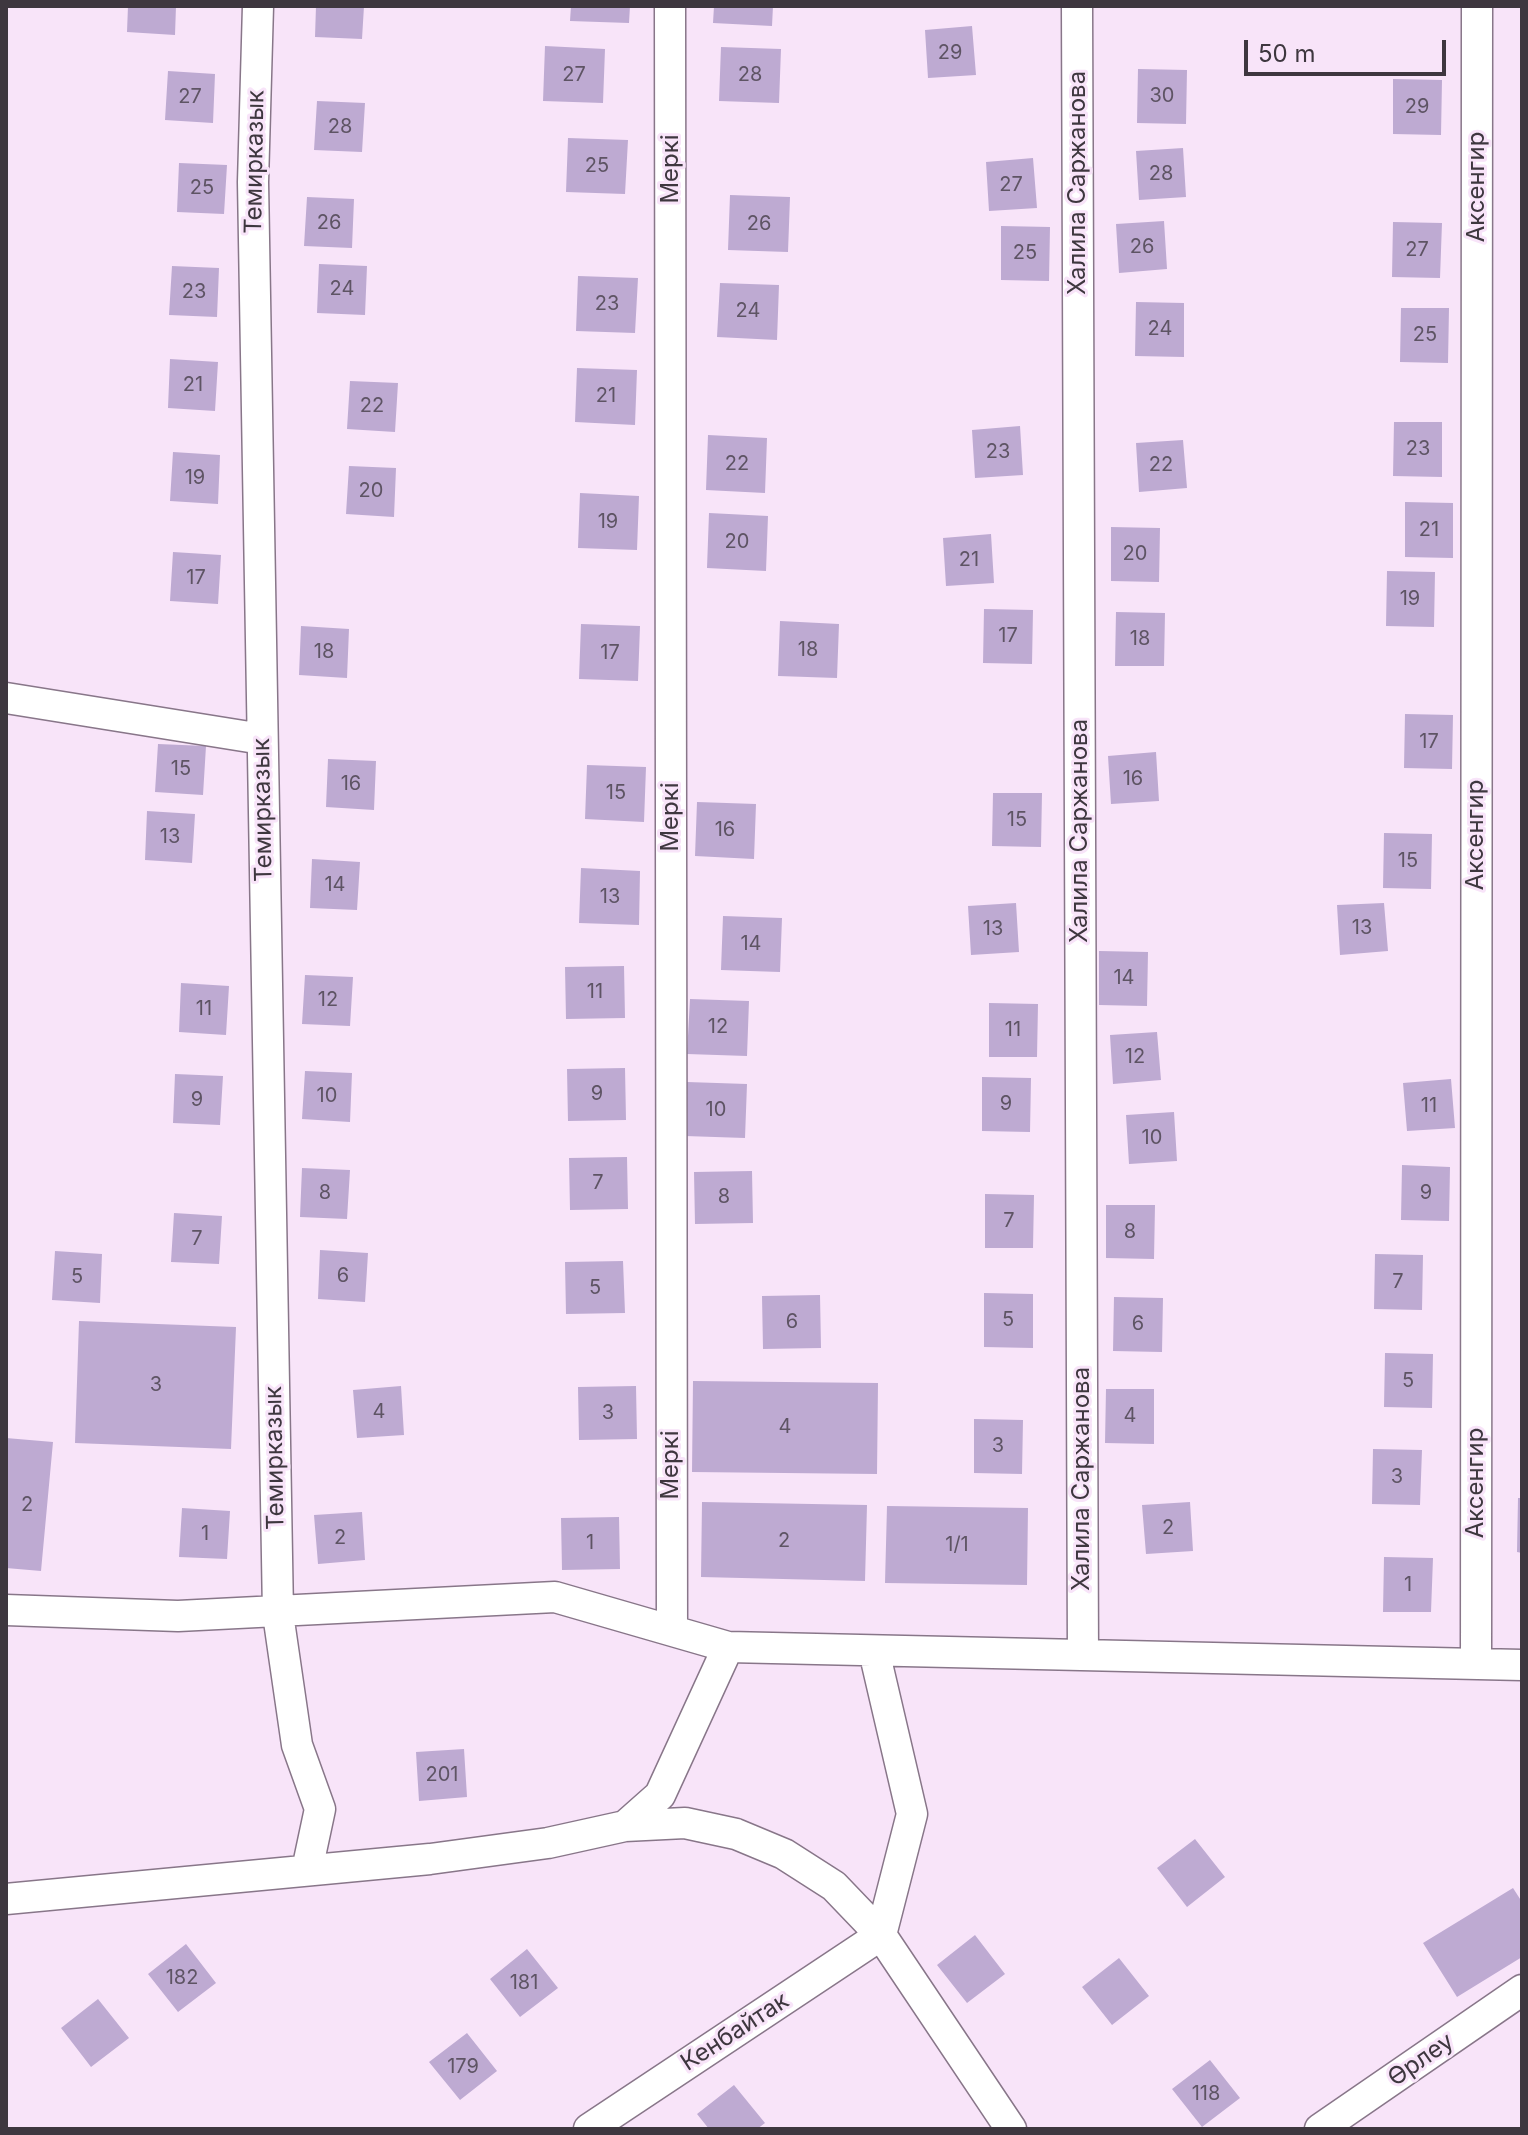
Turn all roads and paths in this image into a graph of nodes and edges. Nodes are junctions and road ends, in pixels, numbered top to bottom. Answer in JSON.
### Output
{"nodes":[{"id":1,"x":258,"y":6,"type":"edge"},
{"id":2,"x":670,"y":6,"type":"edge"},
{"id":3,"x":1077,"y":6,"type":"edge"},
{"id":4,"x":1477,"y":6,"type":"edge"},
{"id":5,"x":6,"y":698,"type":"edge"},
{"id":6,"x":262,"y":739,"type":"junction"},
{"id":7,"x":6,"y":1610,"type":"edge"},
{"id":8,"x":278,"y":1614,"type":"junction"},
{"id":9,"x":672,"y":1628,"type":"junction"},
{"id":10,"x":728,"y":1647,"type":"junction"},
{"id":11,"x":874,"y":1651,"type":"junction"},
{"id":12,"x":1083,"y":1655,"type":"junction"},
{"id":13,"x":1476,"y":1664,"type":"junction"},
{"id":14,"x":1522,"y":1665,"type":"edge"},
{"id":15,"x":625,"y":1826,"type":"junction"},
{"id":16,"x":307,"y":1870,"type":"junction"},
{"id":17,"x":6,"y":1899,"type":"edge"},
{"id":18,"x":881,"y":1935,"type":"junction"},
{"id":19,"x":1522,"y":1990,"type":"edge"},
{"id":20,"x":589,"y":2129,"type":"edge"},
{"id":21,"x":1011,"y":2129,"type":"edge"},
{"id":22,"x":1320,"y":2129,"type":"edge"}],
"edges":[{"from":1,"to":6,"type":"street","name":"Темирказык"},
{"from":2,"to":9,"type":"street","name":"Меркі"},
{"from":3,"to":12,"type":"street","name":"Халила Саржанова"},
{"from":4,"to":13,"type":"street","name":"Аксенгир"},
{"from":5,"to":6,"type":"street"},
{"from":6,"to":8,"type":"street","name":"Темирказык"},
{"from":7,"to":8,"type":"street"},
{"from":8,"to":9,"type":"street"},
{"from":8,"to":16,"type":"street","name":"Темирказык"},
{"from":9,"to":10,"type":"street"},
{"from":10,"to":11,"type":"street"},
{"from":10,"to":15,"type":"street"},
{"from":11,"to":12,"type":"street"},
{"from":11,"to":18,"type":"street"},
{"from":12,"to":13,"type":"street"},
{"from":13,"to":14,"type":"street"},
{"from":15,"to":16,"type":"street"},
{"from":15,"to":18,"type":"street"},
{"from":16,"to":17,"type":"street"},
{"from":18,"to":20,"type":"street","name":"Кенбайтак"},
{"from":18,"to":21,"type":"street"},
{"from":19,"to":22,"type":"street","name":"Өрлеу"}]}
